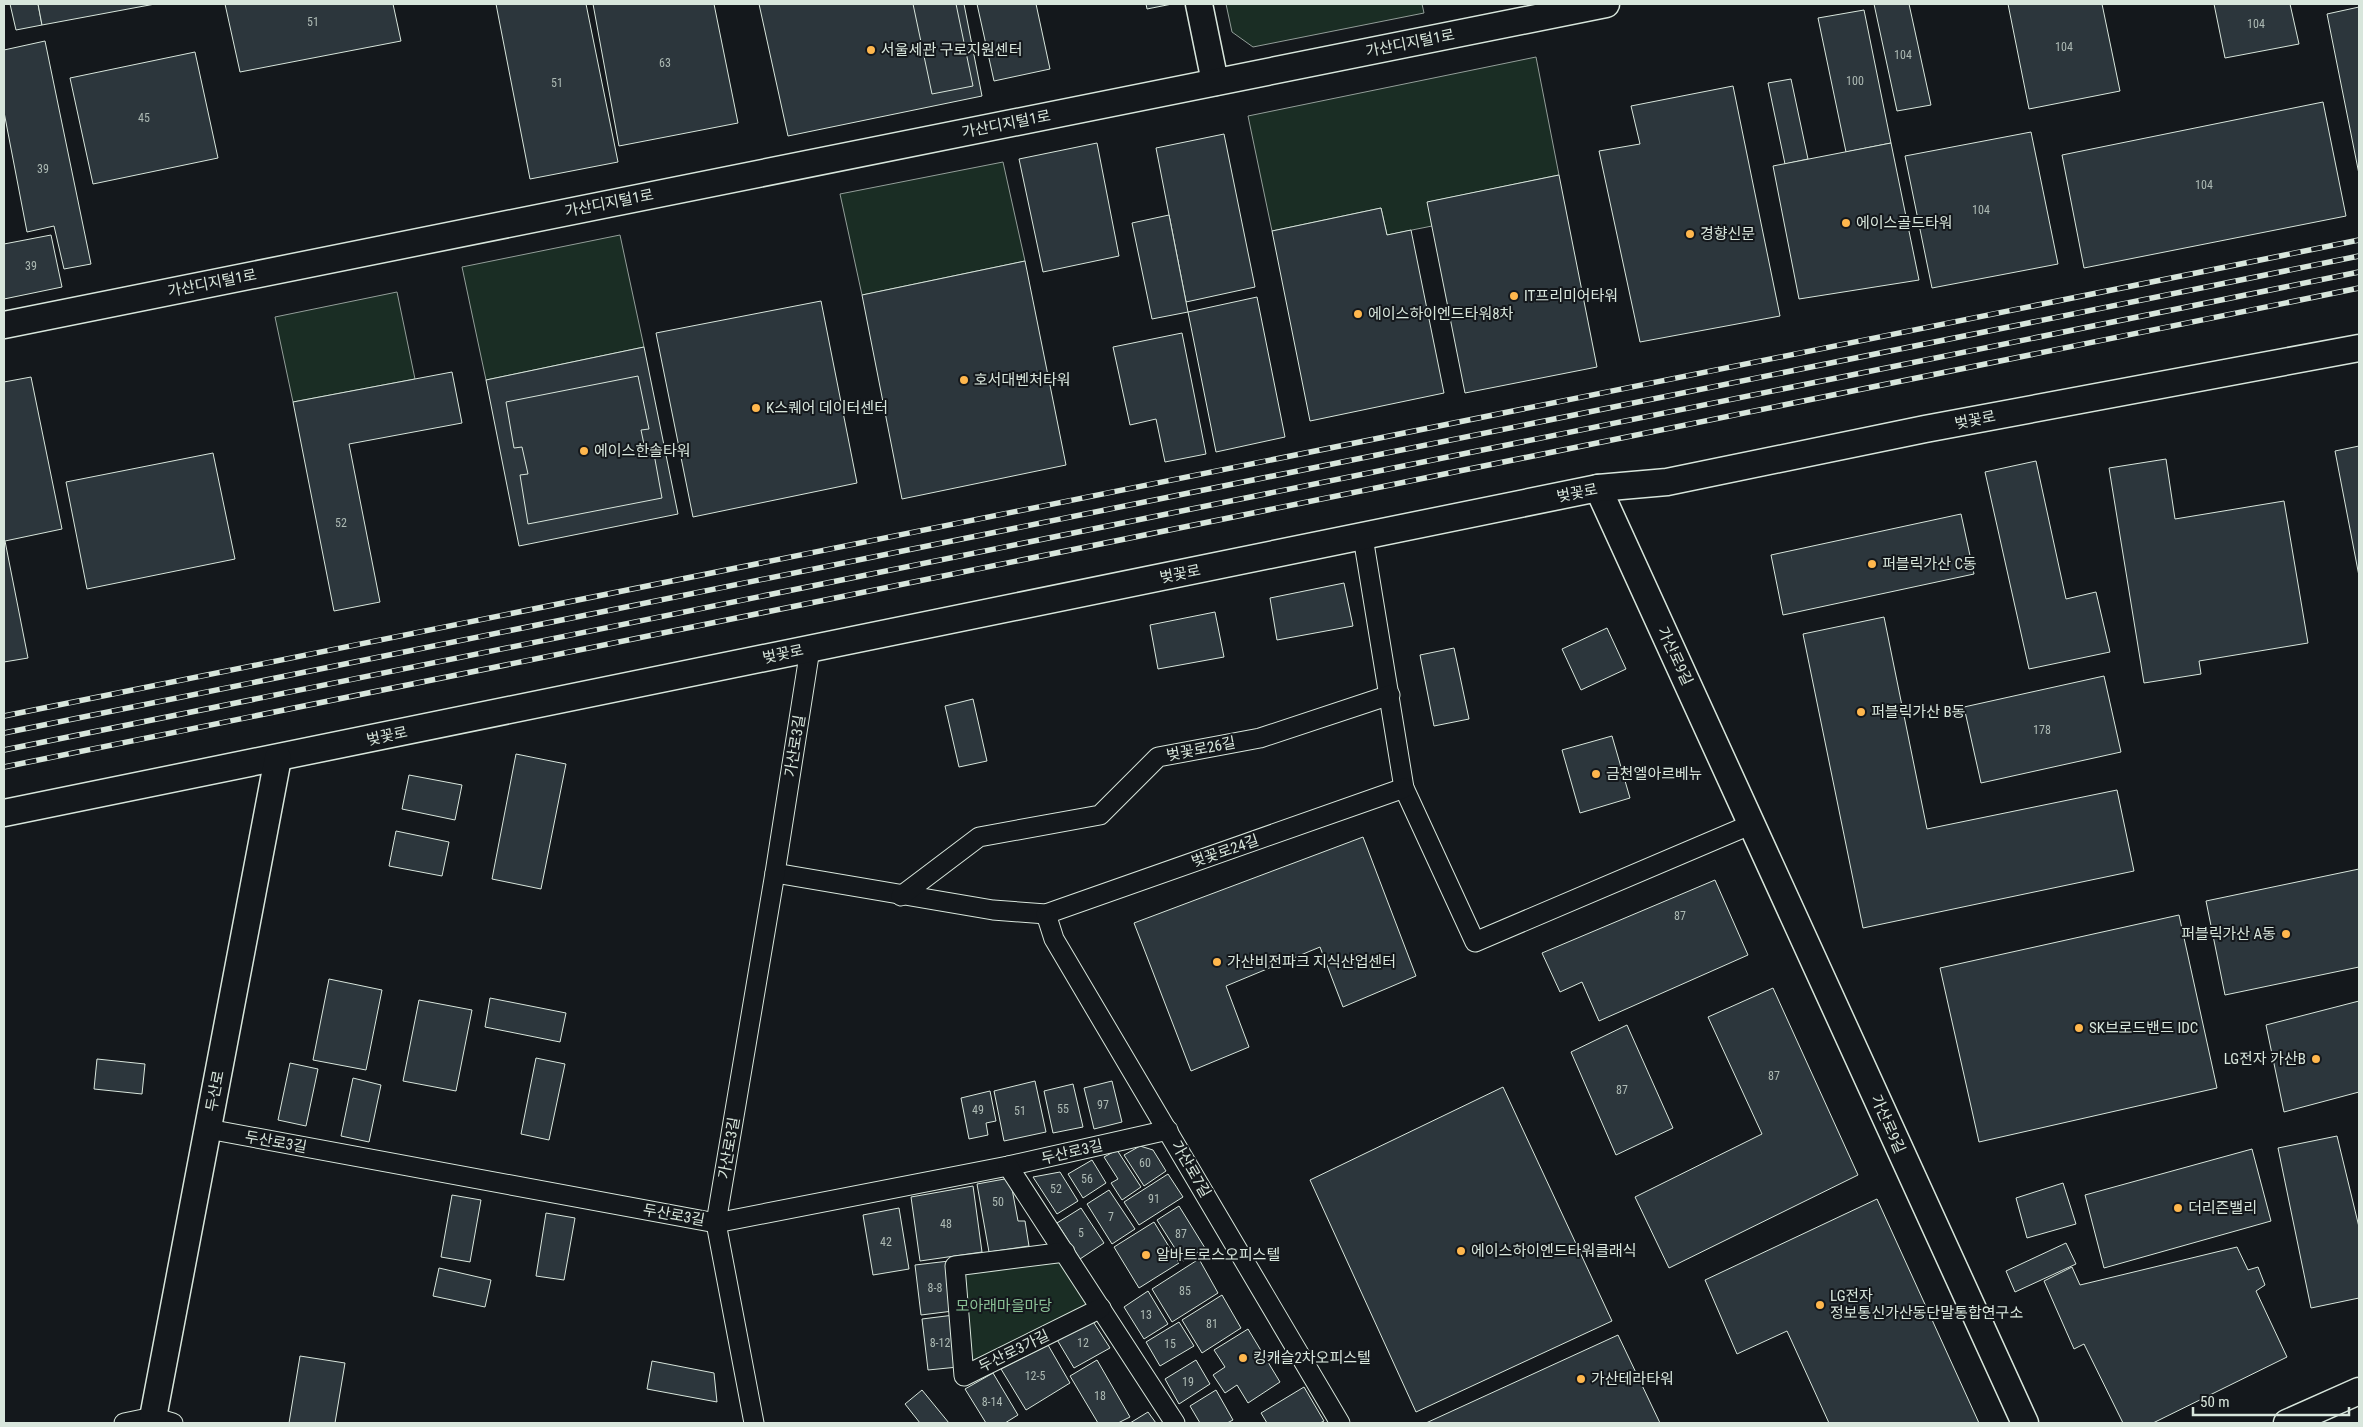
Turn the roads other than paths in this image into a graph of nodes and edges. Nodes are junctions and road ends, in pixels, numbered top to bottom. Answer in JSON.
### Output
{"nodes":[{"id":1,"x":1199,"y":4,"type":"edge"},
{"id":2,"x":1606,"y":4,"type":"edge"},
{"id":3,"x":1215,"y":82,"type":"junction"},
{"id":4,"x":4,"y":325,"type":"edge"},
{"id":5,"x":2359,"y":348,"type":"edge"},
{"id":6,"x":1598,"y":488,"type":"junction"},
{"id":7,"x":1362,"y":537,"type":"junction"},
{"id":8,"x":810,"y":649,"type":"junction"},
{"id":9,"x":1390,"y":696,"type":"junction"},
{"id":10,"x":278,"y":758,"type":"junction"},
{"id":11,"x":1404,"y":788,"type":"junction"},
{"id":12,"x":4,"y":813,"type":"edge"},
{"id":13,"x":1752,"y":824,"type":"junction"},
{"id":14,"x":775,"y":873,"type":"junction"},
{"id":15,"x":900,"y":896,"type":"junction"},
{"id":16,"x":1046,"y":914,"type":"junction"},
{"id":17,"x":208,"y":1129,"type":"junction"},
{"id":18,"x":1168,"y":1130,"type":"junction"},
{"id":19,"x":1008,"y":1166,"type":"junction"},
{"id":20,"x":716,"y":1223,"type":"junction"},
{"id":21,"x":1065,"y":1252,"type":"junction"},
{"id":22,"x":1101,"y":1308,"type":"junction"},
{"id":23,"x":2359,"y":1391,"type":"edge"},
{"id":24,"x":160,"y":1421,"type":"edge"},
{"id":25,"x":124,"y":1423,"type":"edge"},
{"id":26,"x":754,"y":1423,"type":"edge"},
{"id":27,"x":1175,"y":1423,"type":"edge"},
{"id":28,"x":1340,"y":1423,"type":"edge"},
{"id":29,"x":2025,"y":1423,"type":"edge"},
{"id":30,"x":2288,"y":1423,"type":"edge"}],
"edges":[{"from":1,"to":3,"type":"street"},
{"from":2,"to":3,"type":"street","name":"가산디지털1로"},
{"from":3,"to":4,"type":"street","name":"가산디지털1로"},
{"from":5,"to":6,"type":"street","name":"벚꽃로"},
{"from":6,"to":7,"type":"street","name":"벚꽃로"},
{"from":6,"to":13,"type":"street","name":"가산로9길"},
{"from":7,"to":8,"type":"street","name":"벚꽃로"},
{"from":7,"to":9,"type":"street"},
{"from":8,"to":10,"type":"street","name":"벚꽃로"},
{"from":8,"to":14,"type":"street","name":"가산로3길"},
{"from":9,"to":11,"type":"street"},
{"from":9,"to":15,"type":"street","name":"벚꽃로26길"},
{"from":10,"to":12,"type":"street","name":"벚꽃로"},
{"from":10,"to":17,"type":"street","name":"두산로"},
{"from":11,"to":13,"type":"street"},
{"from":11,"to":16,"type":"street","name":"벚꽃로24길"},
{"from":13,"to":29,"type":"street","name":"가산로9길"},
{"from":14,"to":15,"type":"street"},
{"from":14,"to":20,"type":"street","name":"가산로3길"},
{"from":15,"to":16,"type":"street"},
{"from":16,"to":18,"type":"street","name":"가산로7길"},
{"from":17,"to":20,"type":"street","name":"두산로3길"},
{"from":17,"to":24,"type":"street","name":"두산로"},
{"from":18,"to":19,"type":"street","name":"두산로3길"},
{"from":18,"to":28,"type":"street","name":"가산로7길"},
{"from":19,"to":20,"type":"street","name":"두산로3길"},
{"from":19,"to":21,"type":"street"},
{"from":20,"to":26,"type":"street","name":"가산로3길"},
{"from":21,"to":22,"type":"street"},
{"from":21,"to":22,"type":"street","name":"두산로3가길"},
{"from":22,"to":27,"type":"street"},
{"from":23,"to":30,"type":"street"},
{"from":24,"to":25,"type":"street"}]}
